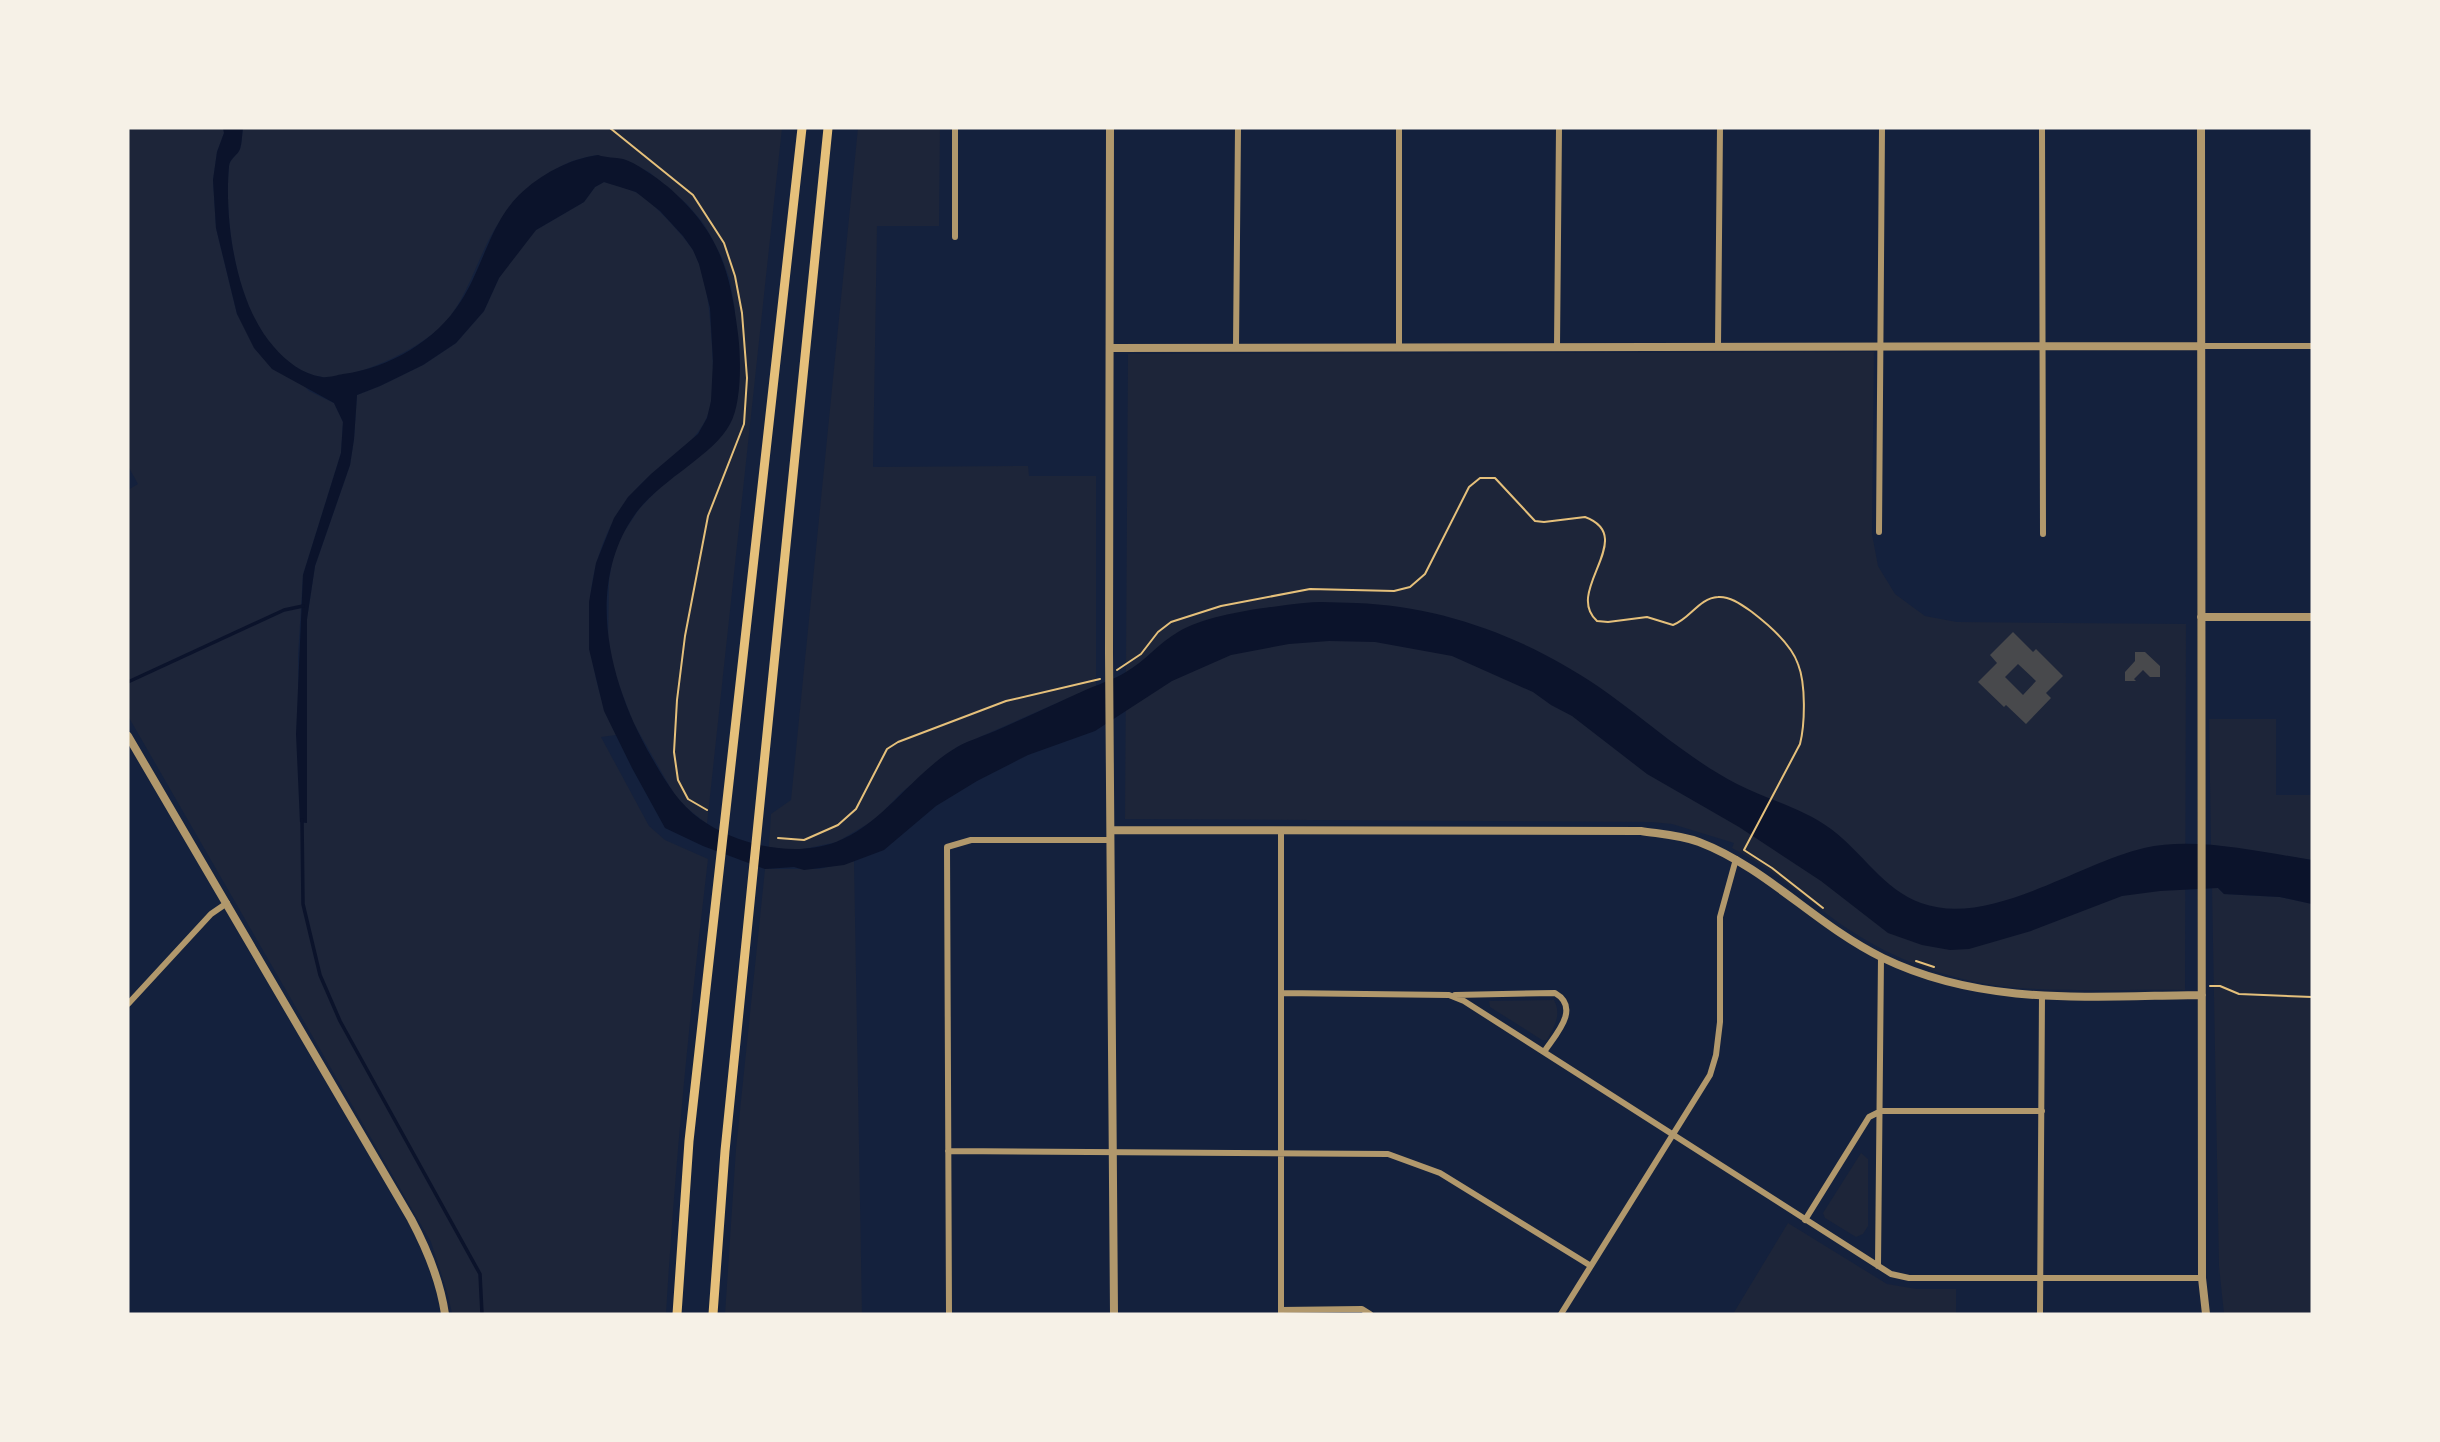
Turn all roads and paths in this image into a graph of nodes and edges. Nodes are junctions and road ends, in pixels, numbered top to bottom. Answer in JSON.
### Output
{"nodes":[{"id":1,"x":610,"y":128,"type":"edge"},
{"id":2,"x":802,"y":128,"type":"edge"},
{"id":3,"x":828,"y":128,"type":"edge"},
{"id":4,"x":955,"y":128,"type":"edge"},
{"id":5,"x":1110,"y":128,"type":"edge"},
{"id":6,"x":1238,"y":128,"type":"edge"},
{"id":7,"x":1399,"y":128,"type":"edge"},
{"id":8,"x":1559,"y":128,"type":"edge"},
{"id":9,"x":1720,"y":128,"type":"edge"},
{"id":10,"x":1882,"y":128,"type":"edge"},
{"id":11,"x":2042,"y":128,"type":"edge"},
{"id":12,"x":2201,"y":128,"type":"edge"},
{"id":13,"x":955,"y":237,"type":"dead end"},
{"id":14,"x":2201,"y":346,"type":"junction"},
{"id":15,"x":2312,"y":346,"type":"edge"},
{"id":16,"x":1399,"y":347,"type":"junction"},
{"id":17,"x":1557,"y":347,"type":"junction"},
{"id":18,"x":1718,"y":347,"type":"junction"},
{"id":19,"x":1879,"y":347,"type":"junction"},
{"id":20,"x":2042,"y":347,"type":"junction"},
{"id":21,"x":1111,"y":348,"type":"junction"},
{"id":22,"x":1237,"y":348,"type":"junction"},
{"id":23,"x":1879,"y":532,"type":"dead end"},
{"id":24,"x":2043,"y":534,"type":"dead end"},
{"id":25,"x":2201,"y":617,"type":"junction"},
{"id":26,"x":2312,"y":617,"type":"edge"},
{"id":27,"x":1129,"y":664,"type":"dead end"},
{"id":28,"x":1098,"y":680,"type":"dead end"},
{"id":29,"x":128,"y":736,"type":"edge"},
{"id":30,"x":706,"y":810,"type":"dead end"},
{"id":31,"x":1111,"y":830,"type":"junction"},
{"id":32,"x":1281,"y":831,"type":"junction"},
{"id":33,"x":778,"y":838,"type":"dead end"},
{"id":34,"x":1111,"y":840,"type":"junction"},
{"id":35,"x":1736,"y":859,"type":"junction"},
{"id":36,"x":228,"y":903,"type":"junction"},
{"id":37,"x":1826,"y":911,"type":"dead end"},
{"id":38,"x":1881,"y":957,"type":"junction"},
{"id":39,"x":1912,"y":959,"type":"dead end"},
{"id":40,"x":1937,"y":968,"type":"dead end"},
{"id":41,"x":2202,"y":991,"type":"junction"},
{"id":42,"x":1281,"y":993,"type":"junction"},
{"id":43,"x":1449,"y":995,"type":"junction"},
{"id":44,"x":2042,"y":995,"type":"junction"},
{"id":45,"x":2312,"y":997,"type":"edge"},
{"id":46,"x":129,"y":1001,"type":"edge"},
{"id":47,"x":1544,"y":1052,"type":"junction"},
{"id":48,"x":1881,"y":1111,"type":"junction"},
{"id":49,"x":2042,"y":1111,"type":"junction"},
{"id":50,"x":1673,"y":1135,"type":"junction"},
{"id":51,"x":948,"y":1151,"type":"junction"},
{"id":52,"x":1114,"y":1152,"type":"junction"},
{"id":53,"x":1282,"y":1153,"type":"junction"},
{"id":54,"x":1805,"y":1220,"type":"junction"},
{"id":55,"x":1591,"y":1266,"type":"junction"},
{"id":56,"x":1878,"y":1266,"type":"junction"},
{"id":57,"x":2039,"y":1278,"type":"junction"},
{"id":58,"x":2202,"y":1278,"type":"junction"},
{"id":59,"x":1281,"y":1312,"type":"edge"},
{"id":60,"x":446,"y":1314,"type":"edge"},
{"id":61,"x":677,"y":1314,"type":"edge"},
{"id":62,"x":713,"y":1314,"type":"edge"},
{"id":63,"x":949,"y":1314,"type":"edge"},
{"id":64,"x":1114,"y":1314,"type":"edge"},
{"id":65,"x":1370,"y":1314,"type":"edge"},
{"id":66,"x":1561,"y":1314,"type":"edge"},
{"id":67,"x":2040,"y":1314,"type":"edge"},
{"id":68,"x":2206,"y":1314,"type":"edge"}],
"edges":[{"from":1,"to":30,"type":"path"},
{"from":2,"to":61,"type":"main road"},
{"from":3,"to":62,"type":"main road"},
{"from":4,"to":13,"type":"street"},
{"from":5,"to":21,"type":"street"},
{"from":6,"to":22,"type":"street"},
{"from":7,"to":16,"type":"street"},
{"from":8,"to":17,"type":"street"},
{"from":9,"to":18,"type":"street"},
{"from":10,"to":19,"type":"street"},
{"from":11,"to":20,"type":"street"},
{"from":12,"to":14,"type":"street"},
{"from":14,"to":15,"type":"street"},
{"from":14,"to":20,"type":"street"},
{"from":14,"to":25,"type":"street"},
{"from":16,"to":17,"type":"street"},
{"from":16,"to":22,"type":"street"},
{"from":17,"to":18,"type":"street"},
{"from":18,"to":19,"type":"street"},
{"from":19,"to":20,"type":"street"},
{"from":19,"to":23,"type":"street"},
{"from":20,"to":24,"type":"street"},
{"from":21,"to":22,"type":"street"},
{"from":21,"to":31,"type":"street"},
{"from":25,"to":26,"type":"street"},
{"from":25,"to":41,"type":"street"},
{"from":27,"to":37,"type":"path"},
{"from":28,"to":33,"type":"path"},
{"from":29,"to":36,"type":"street"},
{"from":31,"to":32,"type":"street"},
{"from":31,"to":34,"type":"street"},
{"from":32,"to":35,"type":"street"},
{"from":32,"to":42,"type":"street"},
{"from":34,"to":51,"type":"street"},
{"from":34,"to":52,"type":"street"},
{"from":35,"to":38,"type":"street"},
{"from":35,"to":50,"type":"street"},
{"from":36,"to":46,"type":"street"},
{"from":36,"to":60,"type":"street"},
{"from":38,"to":44,"type":"street"},
{"from":38,"to":48,"type":"street"},
{"from":39,"to":40,"type":"path"},
{"from":41,"to":44,"type":"street"},
{"from":41,"to":45,"type":"path"},
{"from":41,"to":58,"type":"street"},
{"from":42,"to":43,"type":"street"},
{"from":42,"to":53,"type":"street"},
{"from":43,"to":47,"type":"street"},
{"from":43,"to":47,"type":"street"},
{"from":44,"to":49,"type":"street"},
{"from":47,"to":50,"type":"street"},
{"from":48,"to":49,"type":"street"},
{"from":48,"to":54,"type":"street"},
{"from":48,"to":56,"type":"street"},
{"from":49,"to":57,"type":"street"},
{"from":50,"to":54,"type":"street"},
{"from":50,"to":55,"type":"street"},
{"from":51,"to":52,"type":"street"},
{"from":51,"to":63,"type":"street"},
{"from":52,"to":53,"type":"street"},
{"from":52,"to":64,"type":"street"},
{"from":53,"to":55,"type":"street"},
{"from":53,"to":59,"type":"street"},
{"from":54,"to":56,"type":"street"},
{"from":55,"to":66,"type":"street"},
{"from":56,"to":57,"type":"street"},
{"from":57,"to":58,"type":"street"},
{"from":57,"to":67,"type":"street"},
{"from":58,"to":68,"type":"street"},
{"from":59,"to":65,"type":"street"}]}
